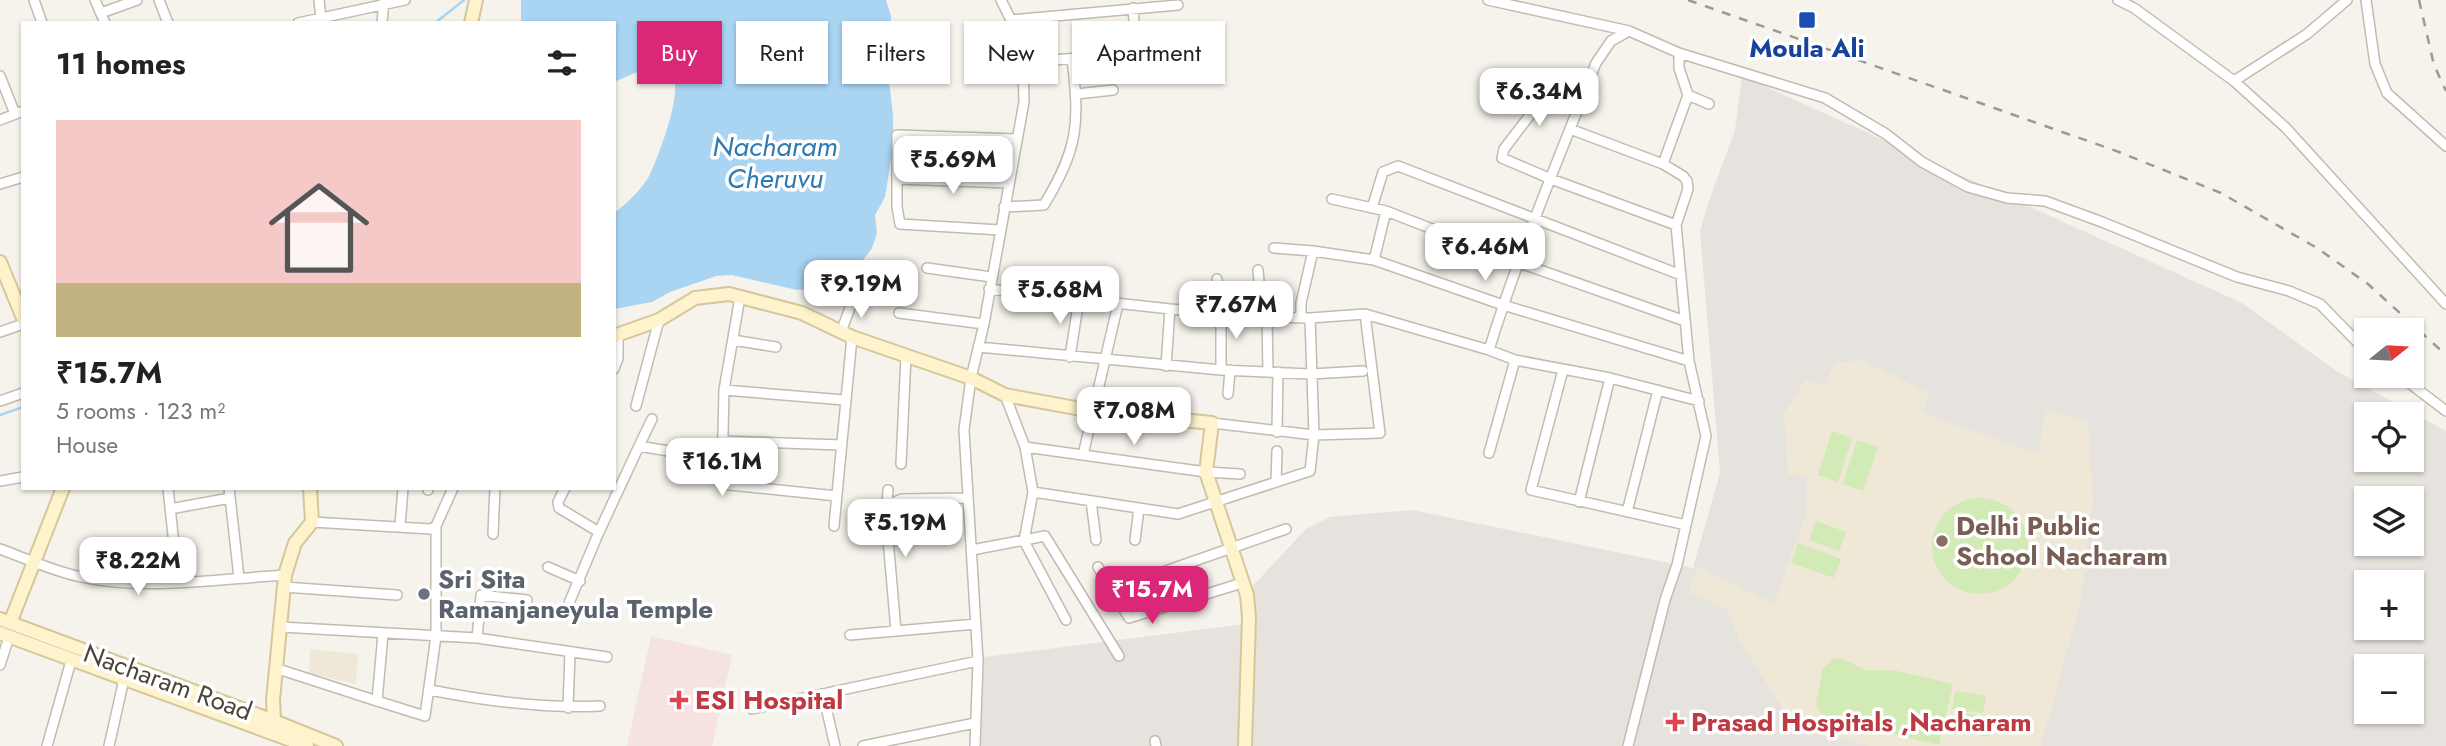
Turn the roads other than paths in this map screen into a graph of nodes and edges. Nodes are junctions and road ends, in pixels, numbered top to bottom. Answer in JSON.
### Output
{"nodes":[{"id":1,"x":34,"y":0,"type":"edge"},
{"id":2,"x":95,"y":0,"type":"edge"},
{"id":3,"x":137,"y":0,"type":"edge"},
{"id":4,"x":159,"y":0,"type":"edge"},
{"id":5,"x":319,"y":0,"type":"edge"},
{"id":6,"x":405,"y":0,"type":"edge"},
{"id":7,"x":476,"y":0,"type":"edge"},
{"id":8,"x":1001,"y":0,"type":"edge"},
{"id":9,"x":1488,"y":0,"type":"edge"},
{"id":10,"x":2118,"y":0,"type":"edge"},
{"id":11,"x":2347,"y":0,"type":"edge"},
{"id":12,"x":2366,"y":0,"type":"edge"},
{"id":13,"x":384,"y":2,"type":"edge"},
{"id":14,"x":1111,"y":5,"type":"edge"},
{"id":15,"x":1178,"y":5,"type":"dead end"},
{"id":16,"x":1133,"y":8,"type":"junction"},
{"id":17,"x":103,"y":18,"type":"edge"},
{"id":18,"x":321,"y":19,"type":"junction"},
{"id":19,"x":1011,"y":20,"type":"joint"},
{"id":20,"x":41,"y":21,"type":"edge"},
{"id":21,"x":167,"y":21,"type":"edge"},
{"id":22,"x":310,"y":21,"type":"edge"},
{"id":23,"x":382,"y":21,"type":"edge"},
{"id":24,"x":471,"y":21,"type":"edge"},
{"id":25,"x":1134,"y":21,"type":"edge"},
{"id":26,"x":1629,"y":31,"type":"junction"},
{"id":27,"x":1679,"y":53,"type":"junction"},
{"id":28,"x":1072,"y":59,"type":"edge"},
{"id":29,"x":1058,"y":60,"type":"edge"},
{"id":30,"x":0,"y":76,"type":"edge"},
{"id":31,"x":2234,"y":81,"type":"junction"},
{"id":32,"x":1024,"y":84,"type":"edge"},
{"id":33,"x":1076,"y":84,"type":"edge"},
{"id":34,"x":1113,"y":90,"type":"dead end"},
{"id":35,"x":1544,"y":92,"type":"dead end"},
{"id":36,"x":1077,"y":94,"type":"junction"},
{"id":37,"x":1688,"y":95,"type":"junction"},
{"id":38,"x":1709,"y":104,"type":"dead end"},
{"id":39,"x":19,"y":113,"type":"edge"},
{"id":40,"x":0,"y":120,"type":"edge"},
{"id":41,"x":1570,"y":129,"type":"junction"},
{"id":42,"x":1016,"y":139,"type":"junction"},
{"id":43,"x":2446,"y":146,"type":"edge"},
{"id":44,"x":1663,"y":164,"type":"junction"},
{"id":45,"x":21,"y":178,"type":"edge"},
{"id":46,"x":897,"y":179,"type":"junction"},
{"id":47,"x":1551,"y":179,"type":"junction"},
{"id":48,"x":1009,"y":183,"type":"junction"},
{"id":49,"x":0,"y":184,"type":"edge"},
{"id":50,"x":1332,"y":200,"type":"dead end"},
{"id":51,"x":1004,"y":207,"type":"junction"},
{"id":52,"x":1372,"y":208,"type":"junction"},
{"id":53,"x":1386,"y":211,"type":"junction"},
{"id":54,"x":1536,"y":220,"type":"junction"},
{"id":55,"x":1676,"y":225,"type":"junction"},
{"id":56,"x":1000,"y":230,"type":"junction"},
{"id":57,"x":1274,"y":248,"type":"dead end"},
{"id":58,"x":1314,"y":251,"type":"junction"},
{"id":59,"x":1374,"y":260,"type":"junction"},
{"id":60,"x":1517,"y":262,"type":"junction"},
{"id":61,"x":927,"y":268,"type":"dead end"},
{"id":62,"x":1,"y":270,"type":"edge"},
{"id":63,"x":1258,"y":270,"type":"dead end"},
{"id":64,"x":1681,"y":275,"type":"junction"},
{"id":65,"x":992,"y":277,"type":"junction"},
{"id":66,"x":1217,"y":279,"type":"dead end"},
{"id":67,"x":989,"y":289,"type":"junction"},
{"id":68,"x":740,"y":297,"type":"junction"},
{"id":69,"x":854,"y":297,"type":"dead end"},
{"id":70,"x":1079,"y":299,"type":"junction"},
{"id":71,"x":1118,"y":304,"type":"junction"},
{"id":72,"x":2446,"y":304,"type":"edge"},
{"id":73,"x":1503,"y":305,"type":"junction"},
{"id":74,"x":1170,"y":309,"type":"junction"},
{"id":75,"x":1221,"y":312,"type":"junction"},
{"id":76,"x":899,"y":313,"type":"dead end"},
{"id":77,"x":21,"y":314,"type":"edge"},
{"id":78,"x":1364,"y":314,"type":"junction"},
{"id":79,"x":1265,"y":317,"type":"junction"},
{"id":80,"x":1305,"y":318,"type":"junction"},
{"id":81,"x":659,"y":320,"type":"junction"},
{"id":82,"x":1685,"y":321,"type":"junction"},
{"id":83,"x":984,"y":324,"type":"junction"},
{"id":84,"x":21,"y":325,"type":"edge"},
{"id":85,"x":0,"y":332,"type":"edge"},
{"id":86,"x":846,"y":334,"type":"junction"},
{"id":87,"x":616,"y":336,"type":"edge"},
{"id":88,"x":2354,"y":339,"type":"edge"},
{"id":89,"x":733,"y":340,"type":"junction"},
{"id":90,"x":776,"y":347,"type":"dead end"},
{"id":91,"x":978,"y":347,"type":"junction"},
{"id":92,"x":1489,"y":350,"type":"junction"},
{"id":93,"x":906,"y":356,"type":"junction"},
{"id":94,"x":1070,"y":357,"type":"junction"},
{"id":95,"x":1106,"y":359,"type":"junction"},
{"id":96,"x":1515,"y":360,"type":"junction"},
{"id":97,"x":1689,"y":360,"type":"junction"},
{"id":98,"x":616,"y":364,"type":"edge"},
{"id":99,"x":1166,"y":366,"type":"junction"},
{"id":100,"x":1225,"y":370,"type":"junction"},
{"id":101,"x":1563,"y":370,"type":"junction"},
{"id":102,"x":1363,"y":371,"type":"dead end"},
{"id":103,"x":1273,"y":372,"type":"junction"},
{"id":104,"x":1311,"y":374,"type":"junction"},
{"id":105,"x":1610,"y":378,"type":"junction"},
{"id":106,"x":971,"y":379,"type":"junction"},
{"id":107,"x":2416,"y":388,"type":"edge"},
{"id":108,"x":724,"y":390,"type":"junction"},
{"id":109,"x":1658,"y":390,"type":"junction"},
{"id":110,"x":21,"y":394,"type":"edge"},
{"id":111,"x":1228,"y":394,"type":"dead end"},
{"id":112,"x":1005,"y":395,"type":"junction"},
{"id":113,"x":844,"y":400,"type":"junction"},
{"id":114,"x":0,"y":401,"type":"edge"},
{"id":115,"x":1699,"y":401,"type":"junction"},
{"id":116,"x":636,"y":406,"type":"dead end"},
{"id":117,"x":1092,"y":411,"type":"junction"},
{"id":118,"x":2446,"y":411,"type":"edge"},
{"id":119,"x":652,"y":419,"type":"dead end"},
{"id":120,"x":1212,"y":423,"type":"junction"},
{"id":121,"x":1277,"y":432,"type":"junction"},
{"id":122,"x":1314,"y":435,"type":"junction"},
{"id":123,"x":723,"y":441,"type":"junction"},
{"id":124,"x":841,"y":445,"type":"junction"},
{"id":125,"x":639,"y":446,"type":"junction"},
{"id":126,"x":1025,"y":447,"type":"junction"},
{"id":127,"x":1277,"y":451,"type":"dead end"},
{"id":128,"x":1489,"y":453,"type":"dead end"},
{"id":129,"x":1083,"y":455,"type":"junction"},
{"id":130,"x":722,"y":460,"type":"junction"},
{"id":131,"x":901,"y":464,"type":"dead end"},
{"id":132,"x":1206,"y":472,"type":"junction"},
{"id":133,"x":1240,"y":474,"type":"dead end"},
{"id":134,"x":21,"y":477,"type":"edge"},
{"id":135,"x":0,"y":481,"type":"edge"},
{"id":136,"x":1276,"y":482,"type":"junction"},
{"id":137,"x":62,"y":490,"type":"edge"},
{"id":138,"x":168,"y":490,"type":"edge"},
{"id":139,"x":310,"y":490,"type":"edge"},
{"id":140,"x":403,"y":490,"type":"edge"},
{"id":141,"x":452,"y":490,"type":"edge"},
{"id":142,"x":495,"y":490,"type":"edge"},
{"id":143,"x":564,"y":490,"type":"edge"},
{"id":144,"x":888,"y":490,"type":"dead end"},
{"id":145,"x":1033,"y":492,"type":"junction"},
{"id":146,"x":230,"y":493,"type":"edge"},
{"id":147,"x":837,"y":496,"type":"junction"},
{"id":148,"x":968,"y":498,"type":"junction"},
{"id":149,"x":1215,"y":500,"type":"junction"},
{"id":150,"x":1091,"y":501,"type":"junction"},
{"id":151,"x":1579,"y":502,"type":"junction"},
{"id":152,"x":888,"y":505,"type":"junction"},
{"id":153,"x":1139,"y":508,"type":"junction"},
{"id":154,"x":170,"y":509,"type":"junction"},
{"id":155,"x":1628,"y":512,"type":"junction"},
{"id":156,"x":313,"y":522,"type":"junction"},
{"id":157,"x":1686,"y":525,"type":"junction"},
{"id":158,"x":400,"y":526,"type":"junction"},
{"id":159,"x":436,"y":526,"type":"junction"},
{"id":160,"x":834,"y":526,"type":"dead end"},
{"id":161,"x":1286,"y":529,"type":"dead end"},
{"id":162,"x":599,"y":532,"type":"junction"},
{"id":163,"x":493,"y":534,"type":"dead end"},
{"id":164,"x":1096,"y":540,"type":"dead end"},
{"id":165,"x":1135,"y":540,"type":"dead end"},
{"id":166,"x":1024,"y":541,"type":"junction"},
{"id":167,"x":0,"y":549,"type":"edge"},
{"id":168,"x":972,"y":550,"type":"junction"},
{"id":169,"x":1232,"y":550,"type":"junction"},
{"id":170,"x":34,"y":562,"type":"junction"},
{"id":171,"x":548,"y":567,"type":"dead end"},
{"id":172,"x":1098,"y":567,"type":"dead end"},
{"id":173,"x":239,"y":578,"type":"junction"},
{"id":174,"x":285,"y":581,"type":"junction"},
{"id":175,"x":580,"y":581,"type":"junction"},
{"id":176,"x":1137,"y":581,"type":"dead end"},
{"id":177,"x":178,"y":582,"type":"junction"},
{"id":178,"x":1242,"y":583,"type":"junction"},
{"id":179,"x":397,"y":595,"type":"dead end"},
{"id":180,"x":527,"y":600,"type":"dead end"},
{"id":181,"x":569,"y":603,"type":"dead end"},
{"id":182,"x":1066,"y":620,"type":"dead end"},
{"id":183,"x":5,"y":621,"type":"edge"},
{"id":184,"x":976,"y":624,"type":"junction"},
{"id":185,"x":281,"y":627,"type":"junction"},
{"id":186,"x":896,"y":631,"type":"junction"},
{"id":187,"x":383,"y":634,"type":"junction"},
{"id":188,"x":5,"y":635,"type":"edge"},
{"id":189,"x":850,"y":635,"type":"dead end"},
{"id":190,"x":436,"y":636,"type":"junction"},
{"id":191,"x":477,"y":638,"type":"junction"},
{"id":192,"x":570,"y":653,"type":"junction"},
{"id":193,"x":1119,"y":656,"type":"dead end"},
{"id":194,"x":607,"y":657,"type":"dead end"},
{"id":195,"x":71,"y":661,"type":"junction"},
{"id":196,"x":978,"y":661,"type":"junction"},
{"id":197,"x":0,"y":665,"type":"edge"},
{"id":198,"x":275,"y":668,"type":"junction"},
{"id":199,"x":124,"y":679,"type":"junction"},
{"id":200,"x":430,"y":690,"type":"junction"},
{"id":201,"x":823,"y":694,"type":"junction"},
{"id":202,"x":377,"y":701,"type":"junction"},
{"id":203,"x":600,"y":706,"type":"dead end"},
{"id":204,"x":568,"y":708,"type":"junction"},
{"id":205,"x":751,"y":709,"type":"dead end"},
{"id":206,"x":274,"y":721,"type":"junction"},
{"id":207,"x":975,"y":723,"type":"junction"},
{"id":208,"x":283,"y":741,"type":"edge"},
{"id":209,"x":47,"y":746,"type":"edge"},
{"id":210,"x":109,"y":746,"type":"edge"},
{"id":211,"x":307,"y":746,"type":"edge"},
{"id":212,"x":336,"y":746,"type":"edge"},
{"id":213,"x":835,"y":746,"type":"edge"},
{"id":214,"x":863,"y":746,"type":"edge"},
{"id":215,"x":975,"y":746,"type":"edge"},
{"id":216,"x":1245,"y":746,"type":"edge"},
{"id":217,"x":1628,"y":746,"type":"edge"}],
"edges":[{"from":1,"to":20,"type":"street"},
{"from":2,"to":17,"type":"street"},
{"from":3,"to":17,"type":"street"},
{"from":4,"to":21,"type":"street"},
{"from":5,"to":18,"type":"street"},
{"from":6,"to":13,"type":"street"},
{"from":7,"to":24,"type":"street"},
{"from":8,"to":19,"type":"street"},
{"from":9,"to":26,"type":"street"},
{"from":10,"to":31,"type":"street"},
{"from":11,"to":31,"type":"street"},
{"from":12,"to":43,"type":"street"},
{"from":13,"to":18,"type":"street"},
{"from":13,"to":23,"type":"street"},
{"from":14,"to":16,"type":"street"},
{"from":14,"to":19,"type":"street"},
{"from":15,"to":16,"type":"street"},
{"from":16,"to":25,"type":"street"},
{"from":18,"to":22,"type":"street"},
{"from":26,"to":27,"type":"street"},
{"from":26,"to":41,"type":"street"},
{"from":27,"to":37,"type":"street"},
{"from":27,"to":88,"type":"street"},
{"from":28,"to":29,"type":"street"},
{"from":30,"to":39,"type":"street"},
{"from":31,"to":72,"type":"street"},
{"from":32,"to":42,"type":"street"},
{"from":33,"to":36,"type":"street"},
{"from":34,"to":36,"type":"street"},
{"from":35,"to":47,"type":"street"},
{"from":36,"to":51,"type":"street"},
{"from":37,"to":38,"type":"street"},
{"from":37,"to":44,"type":"street"},
{"from":39,"to":40,"type":"street"},
{"from":41,"to":44,"type":"street"},
{"from":41,"to":47,"type":"street"},
{"from":42,"to":46,"type":"street"},
{"from":42,"to":48,"type":"street"},
{"from":44,"to":55,"type":"street"},
{"from":45,"to":49,"type":"street"},
{"from":46,"to":48,"type":"street"},
{"from":46,"to":56,"type":"street"},
{"from":47,"to":54,"type":"street"},
{"from":47,"to":55,"type":"street"},
{"from":48,"to":51,"type":"street"},
{"from":50,"to":52,"type":"street"},
{"from":51,"to":56,"type":"street"},
{"from":52,"to":53,"type":"street"},
{"from":52,"to":54,"type":"street"},
{"from":53,"to":59,"type":"street"},
{"from":53,"to":60,"type":"street"},
{"from":54,"to":60,"type":"street"},
{"from":54,"to":64,"type":"street"},
{"from":55,"to":64,"type":"street"},
{"from":56,"to":65,"type":"street"},
{"from":57,"to":58,"type":"street"},
{"from":58,"to":59,"type":"street"},
{"from":58,"to":80,"type":"street"},
{"from":59,"to":73,"type":"street"},
{"from":60,"to":73,"type":"street"},
{"from":60,"to":82,"type":"street"},
{"from":61,"to":65,"type":"street"},
{"from":62,"to":77,"type":"street"},
{"from":63,"to":79,"type":"street"},
{"from":64,"to":82,"type":"street"},
{"from":65,"to":67,"type":"street"},
{"from":66,"to":75,"type":"street"},
{"from":67,"to":70,"type":"street"},
{"from":67,"to":83,"type":"street"},
{"from":68,"to":81,"type":"street"},
{"from":68,"to":86,"type":"street"},
{"from":68,"to":89,"type":"street"},
{"from":69,"to":86,"type":"street"},
{"from":70,"to":71,"type":"street"},
{"from":70,"to":94,"type":"street"},
{"from":71,"to":74,"type":"street"},
{"from":71,"to":95,"type":"street"},
{"from":73,"to":92,"type":"street"},
{"from":73,"to":97,"type":"street"},
{"from":74,"to":75,"type":"street"},
{"from":74,"to":99,"type":"street"},
{"from":75,"to":79,"type":"street"},
{"from":75,"to":100,"type":"street"},
{"from":76,"to":83,"type":"street"},
{"from":78,"to":80,"type":"street"},
{"from":78,"to":92,"type":"street"},
{"from":78,"to":122,"type":"street"},
{"from":79,"to":80,"type":"street"},
{"from":79,"to":103,"type":"street"},
{"from":80,"to":104,"type":"street"},
{"from":81,"to":87,"type":"street"},
{"from":81,"to":116,"type":"street"},
{"from":82,"to":97,"type":"street"},
{"from":83,"to":91,"type":"street"},
{"from":84,"to":85,"type":"street"},
{"from":86,"to":93,"type":"street"},
{"from":86,"to":113,"type":"street"},
{"from":87,"to":98,"type":"street"},
{"from":89,"to":90,"type":"street"},
{"from":89,"to":108,"type":"street"},
{"from":91,"to":94,"type":"street"},
{"from":91,"to":106,"type":"street"},
{"from":92,"to":96,"type":"street"},
{"from":93,"to":106,"type":"street"},
{"from":93,"to":131,"type":"street"},
{"from":94,"to":95,"type":"street"},
{"from":95,"to":99,"type":"street"},
{"from":95,"to":117,"type":"street"},
{"from":96,"to":101,"type":"street"},
{"from":96,"to":128,"type":"street"},
{"from":97,"to":115,"type":"street"},
{"from":99,"to":100,"type":"street"},
{"from":100,"to":103,"type":"street"},
{"from":100,"to":111,"type":"street"},
{"from":101,"to":105,"type":"street"},
{"from":101,"to":151,"type":"street"},
{"from":102,"to":104,"type":"street"},
{"from":103,"to":104,"type":"street"},
{"from":103,"to":121,"type":"street"},
{"from":104,"to":122,"type":"street"},
{"from":105,"to":109,"type":"street"},
{"from":105,"to":151,"type":"street"},
{"from":106,"to":112,"type":"street"},
{"from":106,"to":148,"type":"street"},
{"from":107,"to":118,"type":"street"},
{"from":108,"to":113,"type":"street"},
{"from":108,"to":123,"type":"street"},
{"from":109,"to":115,"type":"street"},
{"from":109,"to":155,"type":"street"},
{"from":110,"to":114,"type":"street"},
{"from":112,"to":117,"type":"street"},
{"from":112,"to":126,"type":"street"},
{"from":113,"to":124,"type":"street"},
{"from":115,"to":157,"type":"street"},
{"from":117,"to":120,"type":"street"},
{"from":117,"to":129,"type":"street"},
{"from":119,"to":125,"type":"street"},
{"from":120,"to":121,"type":"street"},
{"from":120,"to":132,"type":"street"},
{"from":121,"to":122,"type":"street"},
{"from":122,"to":136,"type":"street"},
{"from":123,"to":124,"type":"street"},
{"from":123,"to":130,"type":"street"},
{"from":124,"to":147,"type":"street"},
{"from":125,"to":130,"type":"street"},
{"from":125,"to":162,"type":"street"},
{"from":126,"to":129,"type":"street"},
{"from":126,"to":145,"type":"street"},
{"from":127,"to":136,"type":"street"},
{"from":129,"to":132,"type":"street"},
{"from":130,"to":147,"type":"street"},
{"from":132,"to":133,"type":"street"},
{"from":132,"to":149,"type":"street"},
{"from":134,"to":135,"type":"street"},
{"from":136,"to":149,"type":"street"},
{"from":137,"to":170,"type":"street"},
{"from":138,"to":154,"type":"street"},
{"from":139,"to":156,"type":"street"},
{"from":140,"to":158,"type":"street"},
{"from":141,"to":159,"type":"street"},
{"from":142,"to":163,"type":"street"},
{"from":143,"to":162,"type":"street"},
{"from":144,"to":152,"type":"street"},
{"from":145,"to":150,"type":"street"},
{"from":145,"to":166,"type":"street"},
{"from":146,"to":154,"type":"street"},
{"from":146,"to":173,"type":"street"},
{"from":147,"to":160,"type":"street"},
{"from":148,"to":152,"type":"street"},
{"from":148,"to":168,"type":"street"},
{"from":149,"to":153,"type":"street"},
{"from":149,"to":169,"type":"street"},
{"from":150,"to":153,"type":"street"},
{"from":150,"to":164,"type":"street"},
{"from":151,"to":155,"type":"street"},
{"from":152,"to":186,"type":"street"},
{"from":153,"to":165,"type":"street"},
{"from":154,"to":177,"type":"street"},
{"from":155,"to":157,"type":"street"},
{"from":156,"to":158,"type":"street"},
{"from":156,"to":174,"type":"street"},
{"from":157,"to":217,"type":"street"},
{"from":158,"to":159,"type":"street"},
{"from":159,"to":190,"type":"street"},
{"from":161,"to":169,"type":"street"},
{"from":162,"to":175,"type":"street"},
{"from":166,"to":168,"type":"street"},
{"from":166,"to":182,"type":"street"},
{"from":166,"to":193,"type":"street"},
{"from":167,"to":170,"type":"street"},
{"from":168,"to":184,"type":"street"},
{"from":169,"to":176,"type":"street"},
{"from":169,"to":178,"type":"street"},
{"from":170,"to":177,"type":"street"},
{"from":170,"to":183,"type":"street"},
{"from":171,"to":175,"type":"street"},
{"from":172,"to":178,"type":"street"},
{"from":173,"to":174,"type":"street"},
{"from":173,"to":177,"type":"street"},
{"from":174,"to":179,"type":"street"},
{"from":174,"to":185,"type":"street"},
{"from":175,"to":181,"type":"street"},
{"from":178,"to":216,"type":"street"},
{"from":180,"to":191,"type":"street"},
{"from":183,"to":206,"type":"street","name":"Nacharam Road"},
{"from":184,"to":186,"type":"street"},
{"from":184,"to":196,"type":"street"},
{"from":185,"to":187,"type":"street"},
{"from":185,"to":198,"type":"street"},
{"from":186,"to":189,"type":"street"},
{"from":187,"to":190,"type":"street"},
{"from":187,"to":202,"type":"street"},
{"from":188,"to":195,"type":"street","name":"Nacharam Road"},
{"from":188,"to":197,"type":"street"},
{"from":190,"to":191,"type":"street"},
{"from":190,"to":200,"type":"street"},
{"from":191,"to":192,"type":"street"},
{"from":192,"to":194,"type":"street"},
{"from":192,"to":204,"type":"street"},
{"from":195,"to":199,"type":"street","name":"Nacharam Road"},
{"from":195,"to":209,"type":"street"},
{"from":196,"to":201,"type":"street"},
{"from":196,"to":207,"type":"street"},
{"from":198,"to":202,"type":"street"},
{"from":198,"to":206,"type":"street"},
{"from":199,"to":208,"type":"street","name":"Nacharam Road"},
{"from":199,"to":210,"type":"street"},
{"from":200,"to":202,"type":"street"},
{"from":200,"to":204,"type":"street"},
{"from":201,"to":205,"type":"street"},
{"from":201,"to":213,"type":"street"},
{"from":203,"to":204,"type":"street"},
{"from":206,"to":212,"type":"street","name":"Nacharam Road"},
{"from":207,"to":214,"type":"street"},
{"from":207,"to":215,"type":"street"},
{"from":208,"to":211,"type":"street","name":"Nacharam Road"}]}
